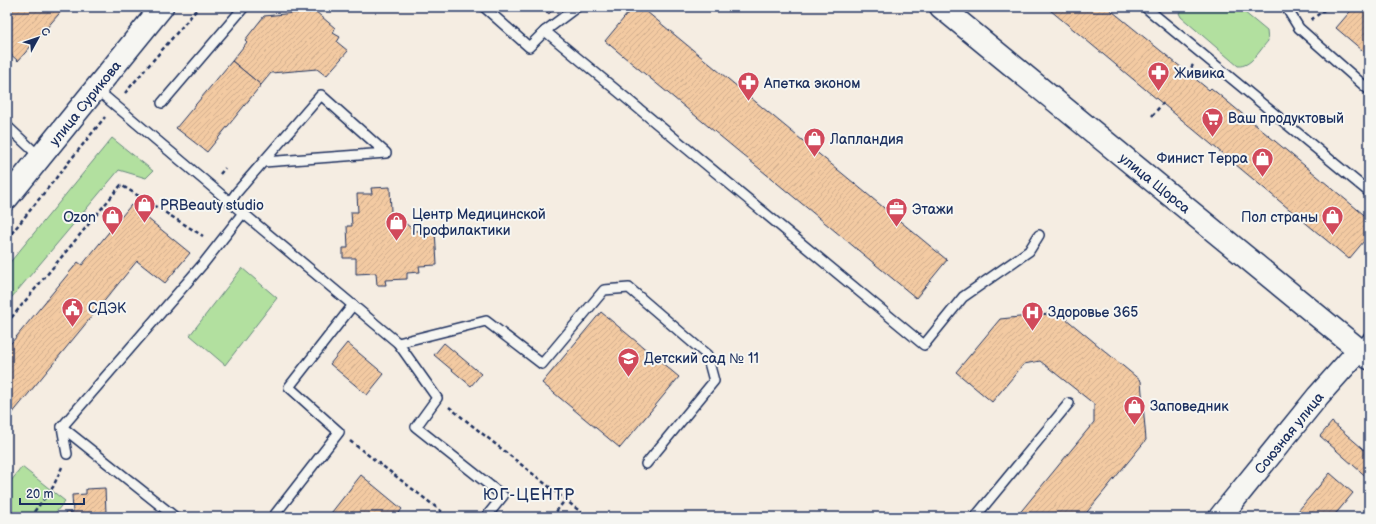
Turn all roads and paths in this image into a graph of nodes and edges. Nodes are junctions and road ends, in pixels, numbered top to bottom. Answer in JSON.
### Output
{"nodes":[{"id":1,"x":162,"y":7,"type":"edge"},
{"id":2,"x":199,"y":7,"type":"edge"},
{"id":3,"x":244,"y":7,"type":"edge"},
{"id":4,"x":484,"y":7,"type":"edge"},
{"id":5,"x":577,"y":7,"type":"edge"},
{"id":6,"x":941,"y":7,"type":"edge"},
{"id":7,"x":1145,"y":7,"type":"edge"},
{"id":8,"x":1286,"y":7,"type":"edge"},
{"id":9,"x":1328,"y":7,"type":"edge"},
{"id":10,"x":1299,"y":28,"type":"junction"},
{"id":11,"x":545,"y":31,"type":"junction"},
{"id":12,"x":96,"y":89,"type":"junction"},
{"id":13,"x":1369,"y":90,"type":"edge"},
{"id":14,"x":1163,"y":102,"type":"dead end"},
{"id":15,"x":162,"y":103,"type":"dead end"},
{"id":16,"x":115,"y":105,"type":"junction"},
{"id":17,"x":1152,"y":116,"type":"dead end"},
{"id":18,"x":7,"y":126,"type":"edge"},
{"id":19,"x":40,"y":157,"type":"junction"},
{"id":20,"x":264,"y":162,"type":"junction"},
{"id":21,"x":225,"y":168,"type":"dead end"},
{"id":22,"x":237,"y":192,"type":"junction"},
{"id":23,"x":1369,"y":192,"type":"edge"},
{"id":24,"x":7,"y":198,"type":"edge"},
{"id":25,"x":230,"y":202,"type":"junction"},
{"id":26,"x":243,"y":213,"type":"junction"},
{"id":27,"x":1039,"y":235,"type":"dead end"},
{"id":28,"x":203,"y":236,"type":"dead end"},
{"id":29,"x":7,"y":240,"type":"edge"},
{"id":30,"x":353,"y":305,"type":"junction"},
{"id":31,"x":7,"y":323,"type":"edge"},
{"id":32,"x":398,"y":343,"type":"junction"},
{"id":33,"x":1366,"y":348,"type":"edge"},
{"id":34,"x":438,"y":398,"type":"junction"},
{"id":35,"x":1070,"y":403,"type":"dead end"},
{"id":36,"x":62,"y":427,"type":"junction"},
{"id":37,"x":339,"y":432,"type":"junction"},
{"id":38,"x":67,"y":454,"type":"joint"},
{"id":39,"x":646,"y":464,"type":"dead end"},
{"id":40,"x":565,"y":500,"type":"junction"},
{"id":41,"x":30,"y":517,"type":"edge"},
{"id":42,"x":175,"y":517,"type":"edge"},
{"id":43,"x":273,"y":517,"type":"edge"},
{"id":44,"x":442,"y":517,"type":"edge"},
{"id":45,"x":486,"y":517,"type":"edge"},
{"id":46,"x":552,"y":517,"type":"edge"},
{"id":47,"x":587,"y":517,"type":"edge"},
{"id":48,"x":975,"y":517,"type":"edge"},
{"id":49,"x":1220,"y":517,"type":"edge"}],
"edges":[{"from":1,"to":12,"type":"main road","name":"улица Сурикова"},
{"from":2,"to":16,"type":"path"},
{"from":3,"to":15,"type":"lane"},
{"from":4,"to":11,"type":"lane"},
{"from":5,"to":11,"type":"lane"},
{"from":6,"to":33,"type":"main road","name":"улица Щорса"},
{"from":7,"to":23,"type":"lane"},
{"from":8,"to":10,"type":"lane"},
{"from":9,"to":10,"type":"path"},
{"from":10,"to":13,"type":"lane"},
{"from":11,"to":27,"type":"lane"},
{"from":12,"to":16,"type":"lane"},
{"from":12,"to":19,"type":"main road","name":"улица Сурикова"},
{"from":14,"to":17,"type":"path"},
{"from":16,"to":25,"type":"lane"},
{"from":16,"to":29,"type":"path"},
{"from":18,"to":19,"type":"lane"},
{"from":19,"to":24,"type":"main road","name":"улица Сурикова"},
{"from":20,"to":20,"type":"lane"},
{"from":20,"to":22,"type":"lane"},
{"from":21,"to":22,"type":"path"},
{"from":22,"to":25,"type":"lane"},
{"from":25,"to":26,"type":"lane"},
{"from":26,"to":30,"type":"lane"},
{"from":26,"to":36,"type":"lane"},
{"from":28,"to":31,"type":"path"},
{"from":30,"to":32,"type":"lane"},
{"from":30,"to":37,"type":"lane"},
{"from":32,"to":34,"type":"lane"},
{"from":32,"to":39,"type":"lane"},
{"from":33,"to":49,"type":"main road","name":"Союзная улица"},
{"from":34,"to":40,"type":"path"},
{"from":34,"to":45,"type":"lane"},
{"from":35,"to":48,"type":"lane"},
{"from":36,"to":38,"type":"lane"},
{"from":36,"to":42,"type":"lane"},
{"from":37,"to":43,"type":"lane"},
{"from":37,"to":44,"type":"path"},
{"from":38,"to":41,"type":"path"},
{"from":40,"to":46,"type":"path"},
{"from":40,"to":47,"type":"path"}]}
